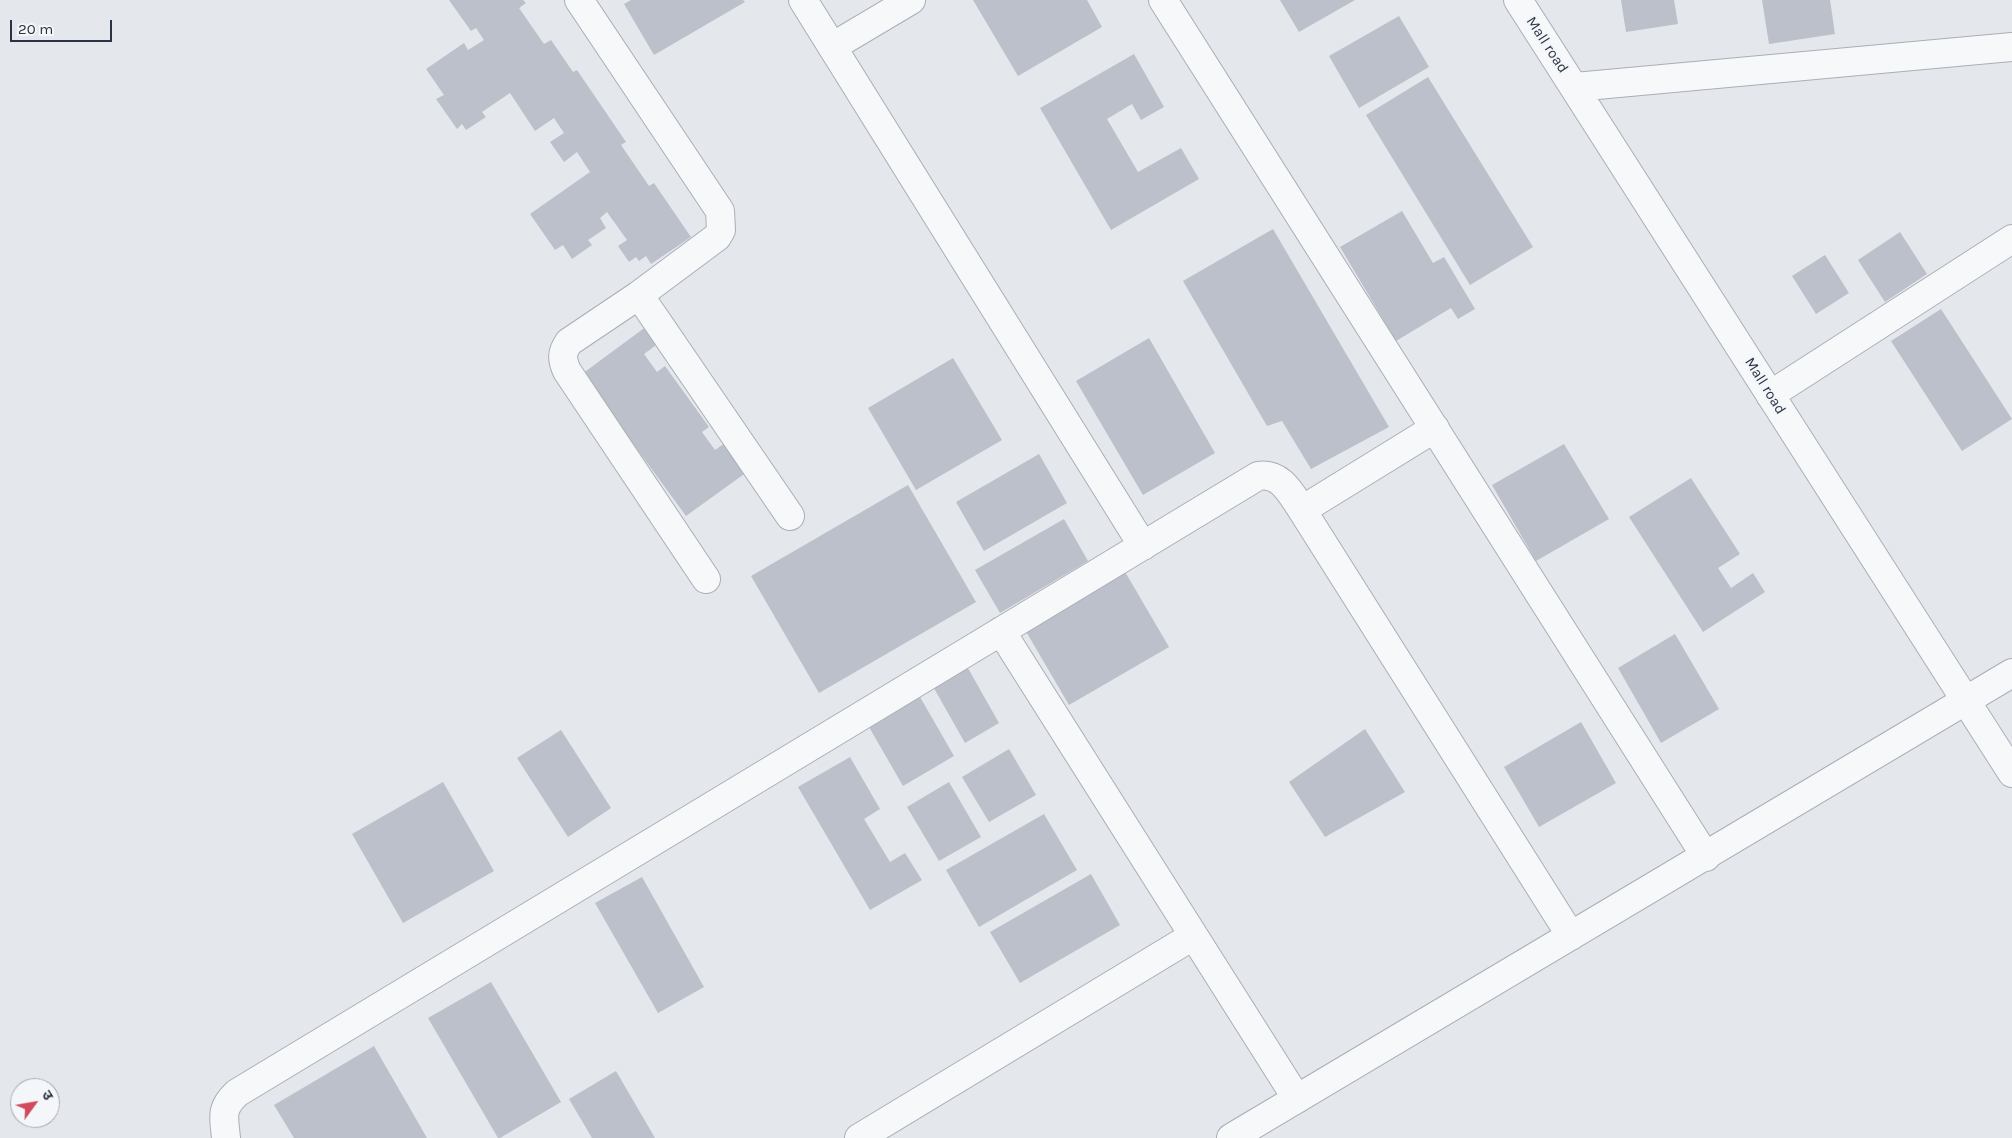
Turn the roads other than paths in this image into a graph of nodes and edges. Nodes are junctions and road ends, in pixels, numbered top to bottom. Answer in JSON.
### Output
{"nodes":[{"id":1,"x":579,"y":0,"type":"edge"},
{"id":2,"x":802,"y":0,"type":"edge"},
{"id":3,"x":911,"y":0,"type":"edge"},
{"id":4,"x":1163,"y":0,"type":"edge"},
{"id":5,"x":1518,"y":0,"type":"edge"},
{"id":6,"x":832,"y":47,"type":"junction"},
{"id":7,"x":2012,"y":47,"type":"edge"},
{"id":8,"x":1575,"y":87,"type":"junction"},
{"id":9,"x":2012,"y":239,"type":"edge"},
{"id":10,"x":639,"y":295,"type":"junction"},
{"id":11,"x":1770,"y":395,"type":"junction"},
{"id":12,"x":1435,"y":428,"type":"junction"},
{"id":13,"x":1302,"y":510,"type":"junction"},
{"id":14,"x":790,"y":516,"type":"dead end"},
{"id":15,"x":1143,"y":546,"type":"junction"},
{"id":16,"x":706,"y":579,"type":"dead end"},
{"id":17,"x":1002,"y":631,"type":"junction"},
{"id":18,"x":2012,"y":673,"type":"edge"},
{"id":19,"x":1967,"y":702,"type":"junction"},
{"id":20,"x":2012,"y":772,"type":"edge"},
{"id":21,"x":1706,"y":856,"type":"junction"},
{"id":22,"x":1193,"y":936,"type":"junction"},
{"id":23,"x":1571,"y":936,"type":"junction"},
{"id":24,"x":1297,"y":1099,"type":"junction"},
{"id":25,"x":1262,"y":1130,"type":"edge"},
{"id":26,"x":226,"y":1138,"type":"edge"},
{"id":27,"x":859,"y":1138,"type":"edge"},
{"id":28,"x":1231,"y":1138,"type":"edge"}],
"edges":[{"from":1,"to":10,"type":"street"},
{"from":2,"to":6,"type":"street"},
{"from":3,"to":6,"type":"street"},
{"from":4,"to":12,"type":"street"},
{"from":5,"to":8,"type":"street","name":"Mall road"},
{"from":6,"to":15,"type":"street"},
{"from":7,"to":8,"type":"street"},
{"from":8,"to":11,"type":"street","name":"Mall road"},
{"from":9,"to":11,"type":"street"},
{"from":10,"to":14,"type":"street"},
{"from":10,"to":16,"type":"street"},
{"from":11,"to":19,"type":"street","name":"Mall road"},
{"from":12,"to":13,"type":"street"},
{"from":12,"to":21,"type":"street"},
{"from":13,"to":15,"type":"street"},
{"from":13,"to":23,"type":"street"},
{"from":15,"to":17,"type":"street"},
{"from":17,"to":22,"type":"street"},
{"from":17,"to":26,"type":"street"},
{"from":18,"to":19,"type":"street"},
{"from":19,"to":20,"type":"street","name":"Mall road"},
{"from":19,"to":21,"type":"street"},
{"from":21,"to":23,"type":"street"},
{"from":22,"to":24,"type":"street"},
{"from":22,"to":27,"type":"street"},
{"from":23,"to":24,"type":"street"},
{"from":24,"to":25,"type":"street"},
{"from":25,"to":28,"type":"street"}]}
